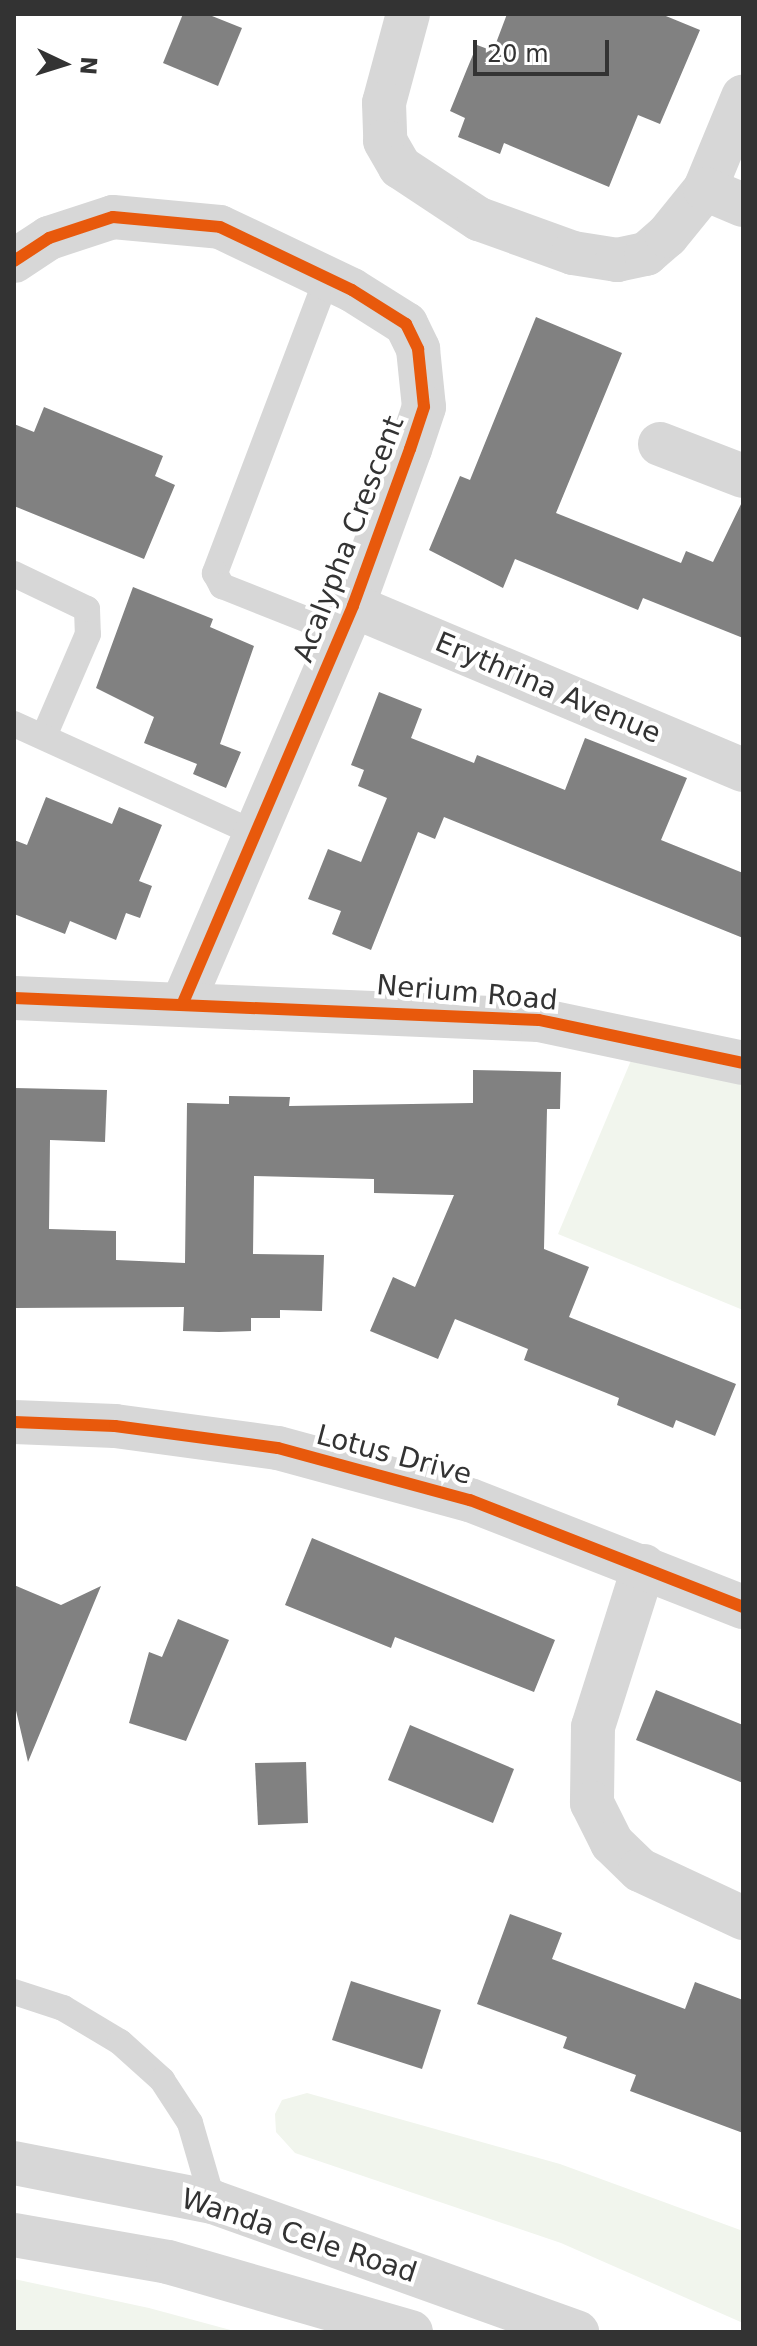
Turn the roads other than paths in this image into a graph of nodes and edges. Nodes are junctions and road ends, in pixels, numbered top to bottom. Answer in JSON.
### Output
{"nodes":[{"id":1,"x":408,"y":14,"type":"edge"},
{"id":2,"x":743,"y":97,"type":"edge"},
{"id":3,"x":724,"y":197,"type":"edge"},
{"id":4,"x":14,"y":261,"type":"edge"},
{"id":5,"x":327,"y":278,"type":"junction"},
{"id":6,"x":660,"y":444,"type":"dead end"},
{"id":7,"x":743,"y":476,"type":"edge"},
{"id":8,"x":14,"y":574,"type":"edge"},
{"id":9,"x":347,"y":620,"type":"junction"},
{"id":10,"x":14,"y":724,"type":"edge"},
{"id":11,"x":44,"y":736,"type":"junction"},
{"id":12,"x":743,"y":770,"type":"edge"},
{"id":13,"x":256,"y":834,"type":"junction"},
{"id":14,"x":14,"y":998,"type":"edge"},
{"id":15,"x":183,"y":1003,"type":"junction"},
{"id":16,"x":743,"y":1063,"type":"edge"},
{"id":17,"x":14,"y":1422,"type":"edge"},
{"id":18,"x":644,"y":1566,"type":"junction"},
{"id":19,"x":743,"y":1607,"type":"edge"},
{"id":20,"x":743,"y":1918,"type":"edge"},
{"id":21,"x":14,"y":1992,"type":"edge"},
{"id":22,"x":14,"y":2163,"type":"edge"},
{"id":23,"x":213,"y":2202,"type":"junction"},
{"id":24,"x":14,"y":2235,"type":"edge"},
{"id":25,"x":411,"y":2332,"type":"edge"},
{"id":26,"x":577,"y":2332,"type":"edge"}],
"edges":[{"from":1,"to":3,"type":"street"},
{"from":2,"to":3,"type":"street"},
{"from":4,"to":5,"type":"street","name":"Acalypha Crescent"},
{"from":5,"to":9,"type":"street","name":"Acalypha Crescent"},
{"from":5,"to":9,"type":"lane"},
{"from":6,"to":7,"type":"street"},
{"from":8,"to":11,"type":"lane"},
{"from":9,"to":12,"type":"street","name":"Erythrina Avenue"},
{"from":9,"to":13,"type":"street","name":"Acalypha Crescent"},
{"from":10,"to":11,"type":"lane"},
{"from":11,"to":13,"type":"lane"},
{"from":13,"to":15,"type":"street","name":"Acalypha Crescent"},
{"from":14,"to":15,"type":"street"},
{"from":15,"to":16,"type":"street","name":"Nerium Road"},
{"from":17,"to":18,"type":"street","name":"Lotus Drive"},
{"from":18,"to":19,"type":"street","name":"Lotus Drive"},
{"from":18,"to":20,"type":"street"},
{"from":21,"to":23,"type":"lane"},
{"from":22,"to":23,"type":"street","name":"Wanda Cele Road"},
{"from":23,"to":26,"type":"street","name":"Wanda Cele Road"},
{"from":24,"to":25,"type":"street","name":"Wanda Cele Road"}]}
